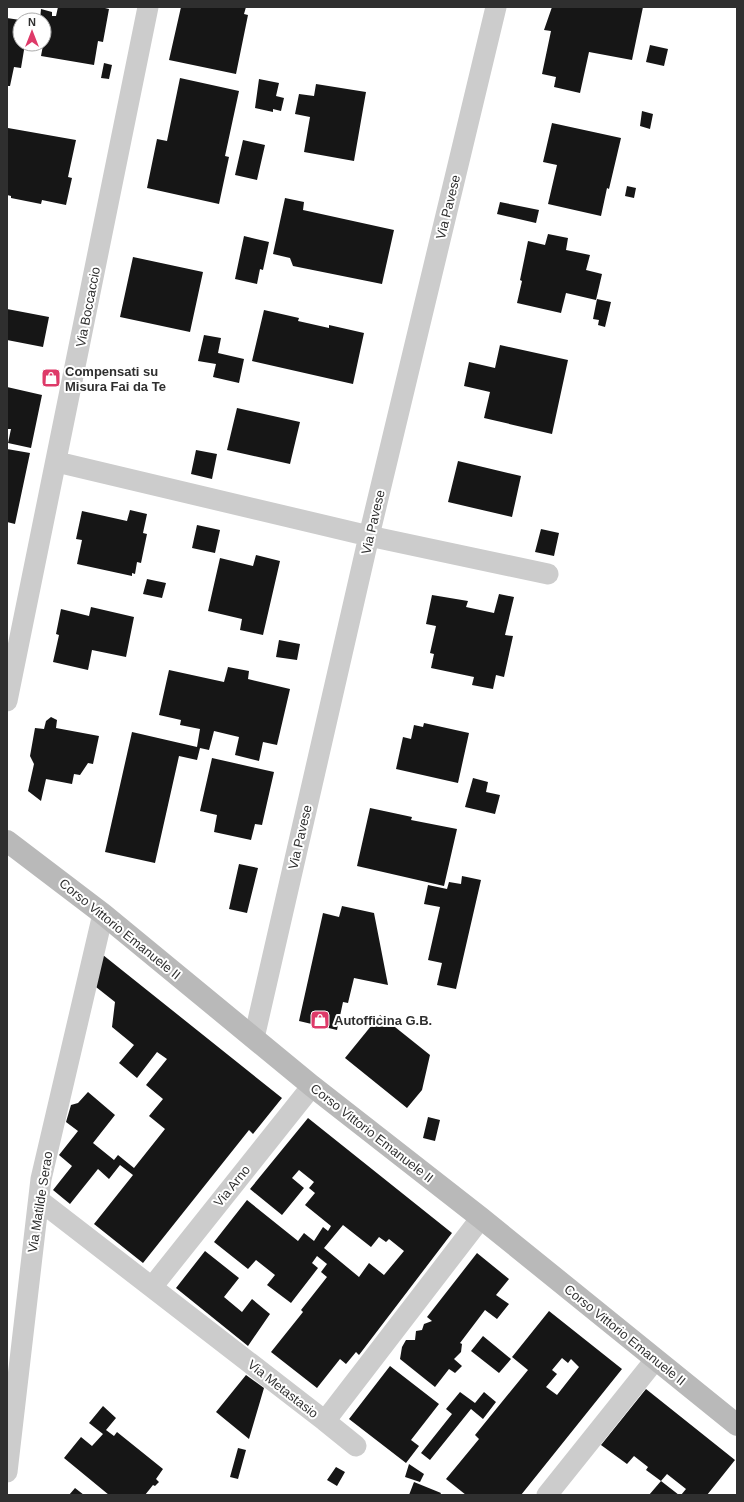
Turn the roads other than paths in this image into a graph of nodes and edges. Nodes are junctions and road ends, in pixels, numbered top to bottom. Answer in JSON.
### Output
{"nodes":[{"id":1,"x":148,"y":7,"type":"edge"},
{"id":2,"x":496,"y":7,"type":"edge"},
{"id":3,"x":57,"y":462,"type":"junction"},
{"id":4,"x":369,"y":536,"type":"junction"},
{"id":5,"x":548,"y":574,"type":"dead end"},
{"id":6,"x":7,"y":701,"type":"edge"},
{"id":7,"x":7,"y":841,"type":"edge"},
{"id":8,"x":103,"y":914,"type":"junction"},
{"id":9,"x":254,"y":1038,"type":"junction"},
{"id":10,"x":312,"y":1086,"type":"junction"},
{"id":11,"x":39,"y":1200,"type":"junction"},
{"id":12,"x":481,"y":1218,"type":"junction"},
{"id":13,"x":152,"y":1287,"type":"junction"},
{"id":14,"x":655,"y":1360,"type":"junction"},
{"id":15,"x":325,"y":1421,"type":"junction"},
{"id":16,"x":737,"y":1425,"type":"edge"},
{"id":17,"x":356,"y":1446,"type":"dead end"},
{"id":18,"x":7,"y":1472,"type":"edge"},
{"id":19,"x":547,"y":1495,"type":"edge"}],
"edges":[{"from":1,"to":3,"type":"street","name":"Via Boccaccio"},
{"from":2,"to":4,"type":"street","name":"Via Pavese"},
{"from":3,"to":4,"type":"street"},
{"from":3,"to":6,"type":"street","name":"Via Boccaccio"},
{"from":4,"to":5,"type":"street"},
{"from":4,"to":9,"type":"street","name":"Via Pavese"},
{"from":7,"to":8,"type":"street","name":"Corso Vittorio Emanuele II"},
{"from":8,"to":9,"type":"street","name":"Corso Vittorio Emanuele II"},
{"from":8,"to":11,"type":"street","name":"Via Matilde Serao"},
{"from":9,"to":10,"type":"street","name":"Corso Vittorio Emanuele II"},
{"from":10,"to":12,"type":"street","name":"Corso Vittorio Emanuele II"},
{"from":10,"to":13,"type":"street","name":"Via Arno"},
{"from":11,"to":13,"type":"street","name":"Via Metastasio"},
{"from":11,"to":18,"type":"street","name":"Via Matilde Serao"},
{"from":12,"to":14,"type":"street","name":"Corso Vittorio Emanuele II"},
{"from":12,"to":15,"type":"street","name":"Via Metastasio"},
{"from":13,"to":15,"type":"street","name":"Via Metastasio"},
{"from":14,"to":16,"type":"street","name":"Corso Vittorio Emanuele II"},
{"from":14,"to":19,"type":"street"},
{"from":15,"to":17,"type":"street"}]}
